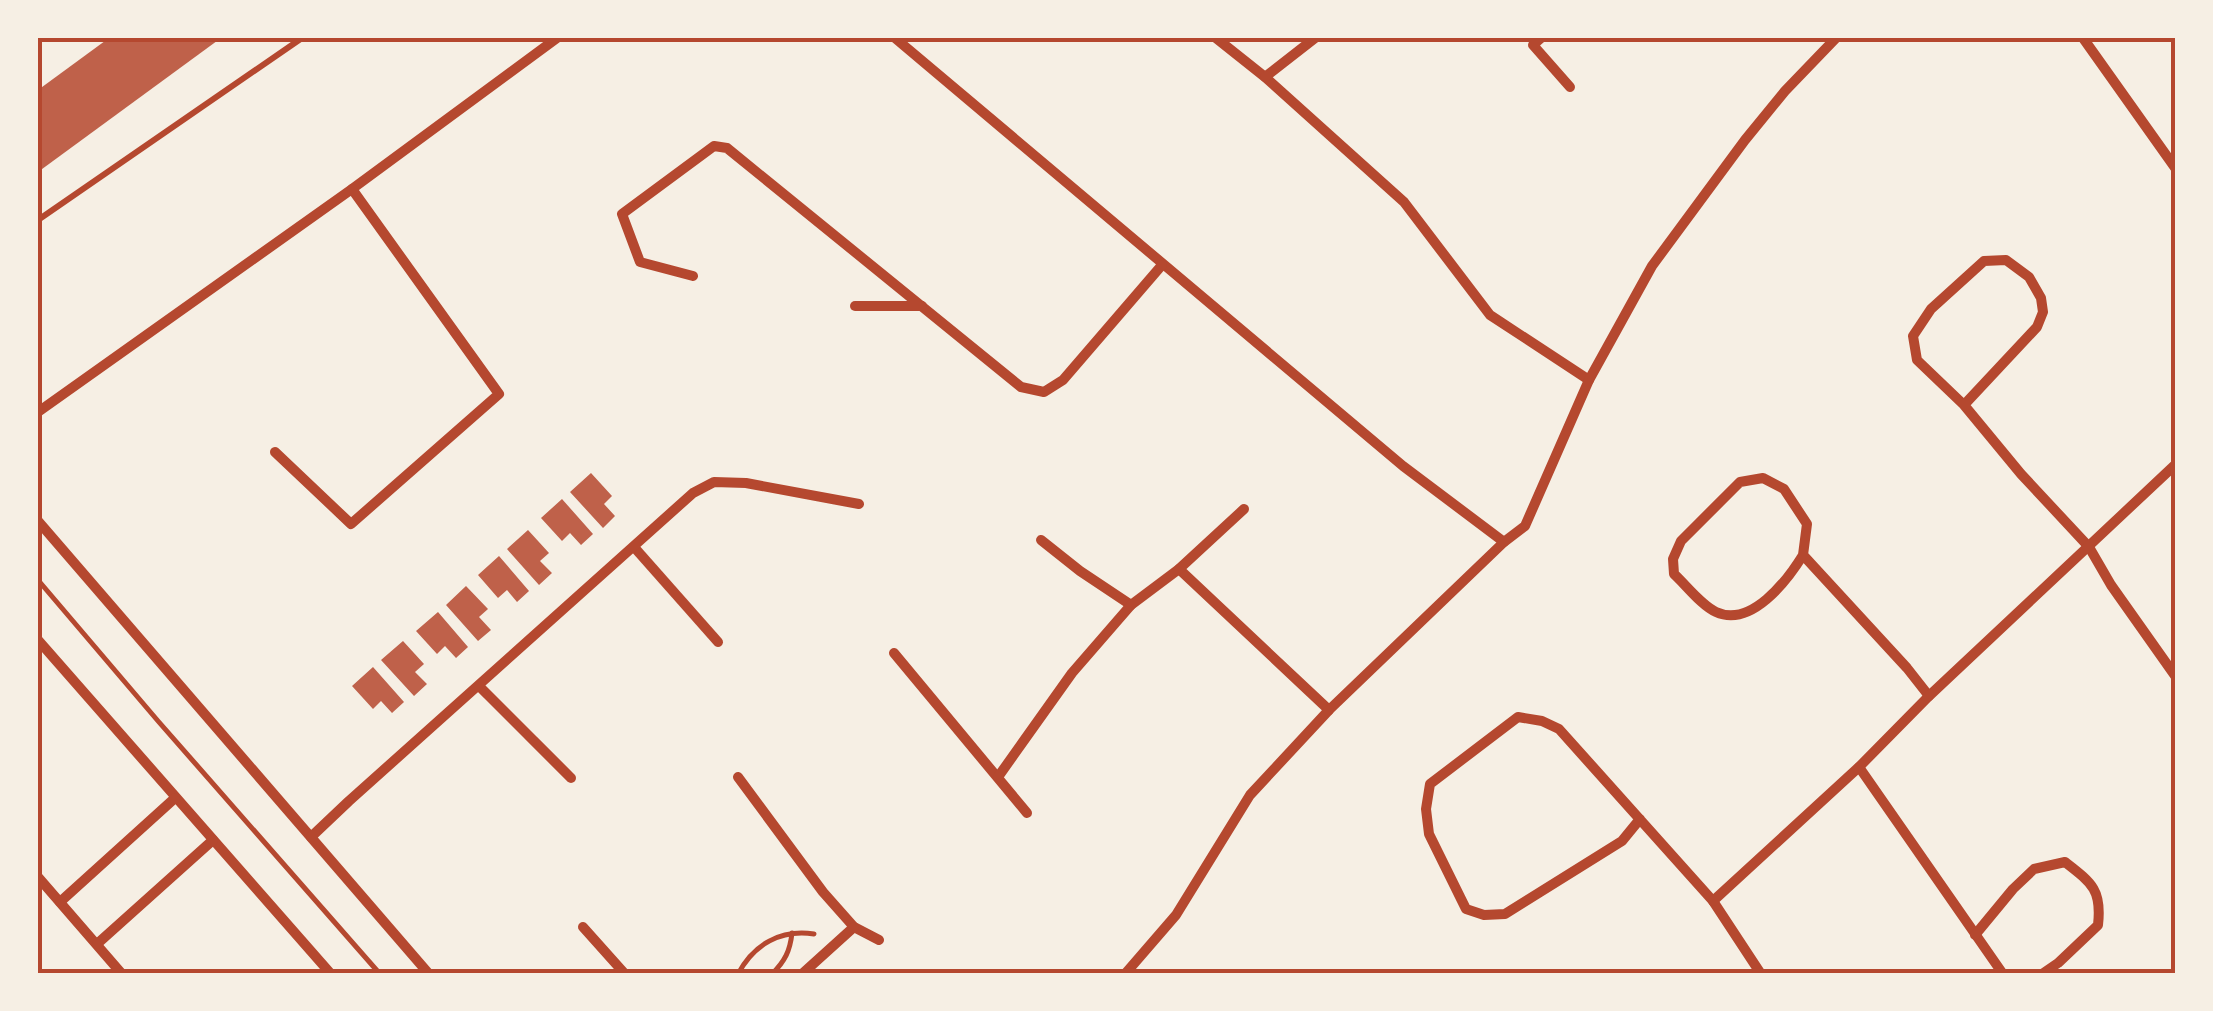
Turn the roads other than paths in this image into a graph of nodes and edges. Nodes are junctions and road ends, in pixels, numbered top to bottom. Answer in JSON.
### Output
{"nodes":[{"id":1,"x":302,"y":38,"type":"edge"},
{"id":2,"x":557,"y":38,"type":"edge"},
{"id":3,"x":895,"y":38,"type":"edge"},
{"id":4,"x":1216,"y":38,"type":"edge"},
{"id":5,"x":1315,"y":38,"type":"edge"},
{"id":6,"x":1542,"y":38,"type":"edge"},
{"id":7,"x":1836,"y":38,"type":"edge"},
{"id":8,"x":2083,"y":38,"type":"edge"},
{"id":9,"x":1265,"y":77,"type":"junction"},
{"id":10,"x":1570,"y":87,"type":"dead end"},
{"id":11,"x":2176,"y":169,"type":"edge"},
{"id":12,"x":352,"y":188,"type":"junction"},
{"id":13,"x":38,"y":220,"type":"edge"},
{"id":14,"x":1162,"y":265,"type":"junction"},
{"id":15,"x":692,"y":276,"type":"dead end"},
{"id":16,"x":855,"y":306,"type":"dead end"},
{"id":17,"x":923,"y":306,"type":"junction"},
{"id":18,"x":1589,"y":380,"type":"junction"},
{"id":19,"x":1964,"y":406,"type":"junction"},
{"id":20,"x":38,"y":412,"type":"edge"},
{"id":21,"x":275,"y":452,"type":"dead end"},
{"id":22,"x":2176,"y":464,"type":"edge"},
{"id":23,"x":859,"y":504,"type":"dead end"},
{"id":24,"x":1244,"y":508,"type":"dead end"},
{"id":25,"x":38,"y":521,"type":"edge"},
{"id":26,"x":1041,"y":540,"type":"dead end"},
{"id":27,"x":1504,"y":542,"type":"junction"},
{"id":28,"x":2089,"y":547,"type":"junction"},
{"id":29,"x":634,"y":548,"type":"junction"},
{"id":30,"x":1803,"y":555,"type":"junction"},
{"id":31,"x":1179,"y":569,"type":"junction"},
{"id":32,"x":1131,"y":605,"type":"junction"},
{"id":33,"x":38,"y":640,"type":"edge"},
{"id":34,"x":718,"y":642,"type":"dead end"},
{"id":35,"x":894,"y":653,"type":"dead end"},
{"id":36,"x":2176,"y":677,"type":"edge"},
{"id":37,"x":480,"y":686,"type":"junction"},
{"id":38,"x":1929,"y":696,"type":"junction"},
{"id":39,"x":1329,"y":710,"type":"junction"},
{"id":40,"x":1859,"y":768,"type":"junction"},
{"id":41,"x":998,"y":776,"type":"junction"},
{"id":42,"x":571,"y":778,"type":"dead end"},
{"id":43,"x":738,"y":778,"type":"dead end"},
{"id":44,"x":175,"y":798,"type":"junction"},
{"id":45,"x":1027,"y":813,"type":"dead end"},
{"id":46,"x":1640,"y":819,"type":"junction"},
{"id":47,"x":311,"y":837,"type":"junction"},
{"id":48,"x":213,"y":840,"type":"junction"},
{"id":49,"x":38,"y":877,"type":"edge"},
{"id":50,"x":1713,"y":901,"type":"junction"},
{"id":51,"x":60,"y":902,"type":"junction"},
{"id":52,"x":584,"y":927,"type":"dead end"},
{"id":53,"x":854,"y":927,"type":"junction"},
{"id":54,"x":1974,"y":935,"type":"junction"},
{"id":55,"x":879,"y":940,"type":"dead end"},
{"id":56,"x":97,"y":944,"type":"junction"},
{"id":57,"x":122,"y":974,"type":"edge"},
{"id":58,"x":331,"y":974,"type":"edge"},
{"id":59,"x":430,"y":974,"type":"edge"},
{"id":60,"x":625,"y":974,"type":"edge"},
{"id":61,"x":802,"y":974,"type":"edge"},
{"id":62,"x":1125,"y":974,"type":"edge"},
{"id":63,"x":1761,"y":974,"type":"edge"},
{"id":64,"x":2003,"y":974,"type":"edge"},
{"id":65,"x":2042,"y":974,"type":"edge"}],
"edges":[{"from":1,"to":13,"type":"lane"},
{"from":2,"to":12,"type":"street"},
{"from":3,"to":14,"type":"street"},
{"from":4,"to":9,"type":"street"},
{"from":5,"to":9,"type":"street"},
{"from":6,"to":10,"type":"street"},
{"from":7,"to":18,"type":"street"},
{"from":8,"to":11,"type":"street"},
{"from":9,"to":18,"type":"street"},
{"from":12,"to":20,"type":"street"},
{"from":12,"to":21,"type":"street"},
{"from":14,"to":17,"type":"street"},
{"from":14,"to":27,"type":"street"},
{"from":15,"to":17,"type":"street"},
{"from":16,"to":17,"type":"street"},
{"from":18,"to":27,"type":"street"},
{"from":19,"to":19,"type":"street"},
{"from":19,"to":28,"type":"street"},
{"from":22,"to":28,"type":"street"},
{"from":23,"to":29,"type":"street"},
{"from":24,"to":31,"type":"street"},
{"from":25,"to":47,"type":"street"},
{"from":26,"to":32,"type":"street"},
{"from":27,"to":39,"type":"street"},
{"from":28,"to":36,"type":"street"},
{"from":28,"to":38,"type":"street"},
{"from":29,"to":34,"type":"street"},
{"from":29,"to":37,"type":"street"},
{"from":30,"to":30,"type":"street"},
{"from":30,"to":38,"type":"street"},
{"from":31,"to":32,"type":"street"},
{"from":31,"to":39,"type":"street"},
{"from":32,"to":41,"type":"street"},
{"from":33,"to":44,"type":"street"},
{"from":35,"to":41,"type":"street"},
{"from":37,"to":42,"type":"street"},
{"from":37,"to":47,"type":"street"},
{"from":38,"to":40,"type":"street"},
{"from":39,"to":62,"type":"street"},
{"from":40,"to":50,"type":"street"},
{"from":40,"to":54,"type":"street"},
{"from":41,"to":45,"type":"street"},
{"from":43,"to":53,"type":"street"},
{"from":44,"to":48,"type":"street"},
{"from":44,"to":51,"type":"street"},
{"from":46,"to":46,"type":"street"},
{"from":46,"to":50,"type":"street"},
{"from":47,"to":59,"type":"street"},
{"from":48,"to":56,"type":"street"},
{"from":48,"to":58,"type":"street"},
{"from":49,"to":51,"type":"street"},
{"from":50,"to":63,"type":"street"},
{"from":51,"to":56,"type":"street"},
{"from":52,"to":60,"type":"street"},
{"from":53,"to":55,"type":"street"},
{"from":53,"to":61,"type":"street"},
{"from":54,"to":64,"type":"street"},
{"from":54,"to":65,"type":"street"},
{"from":56,"to":57,"type":"street"}]}
